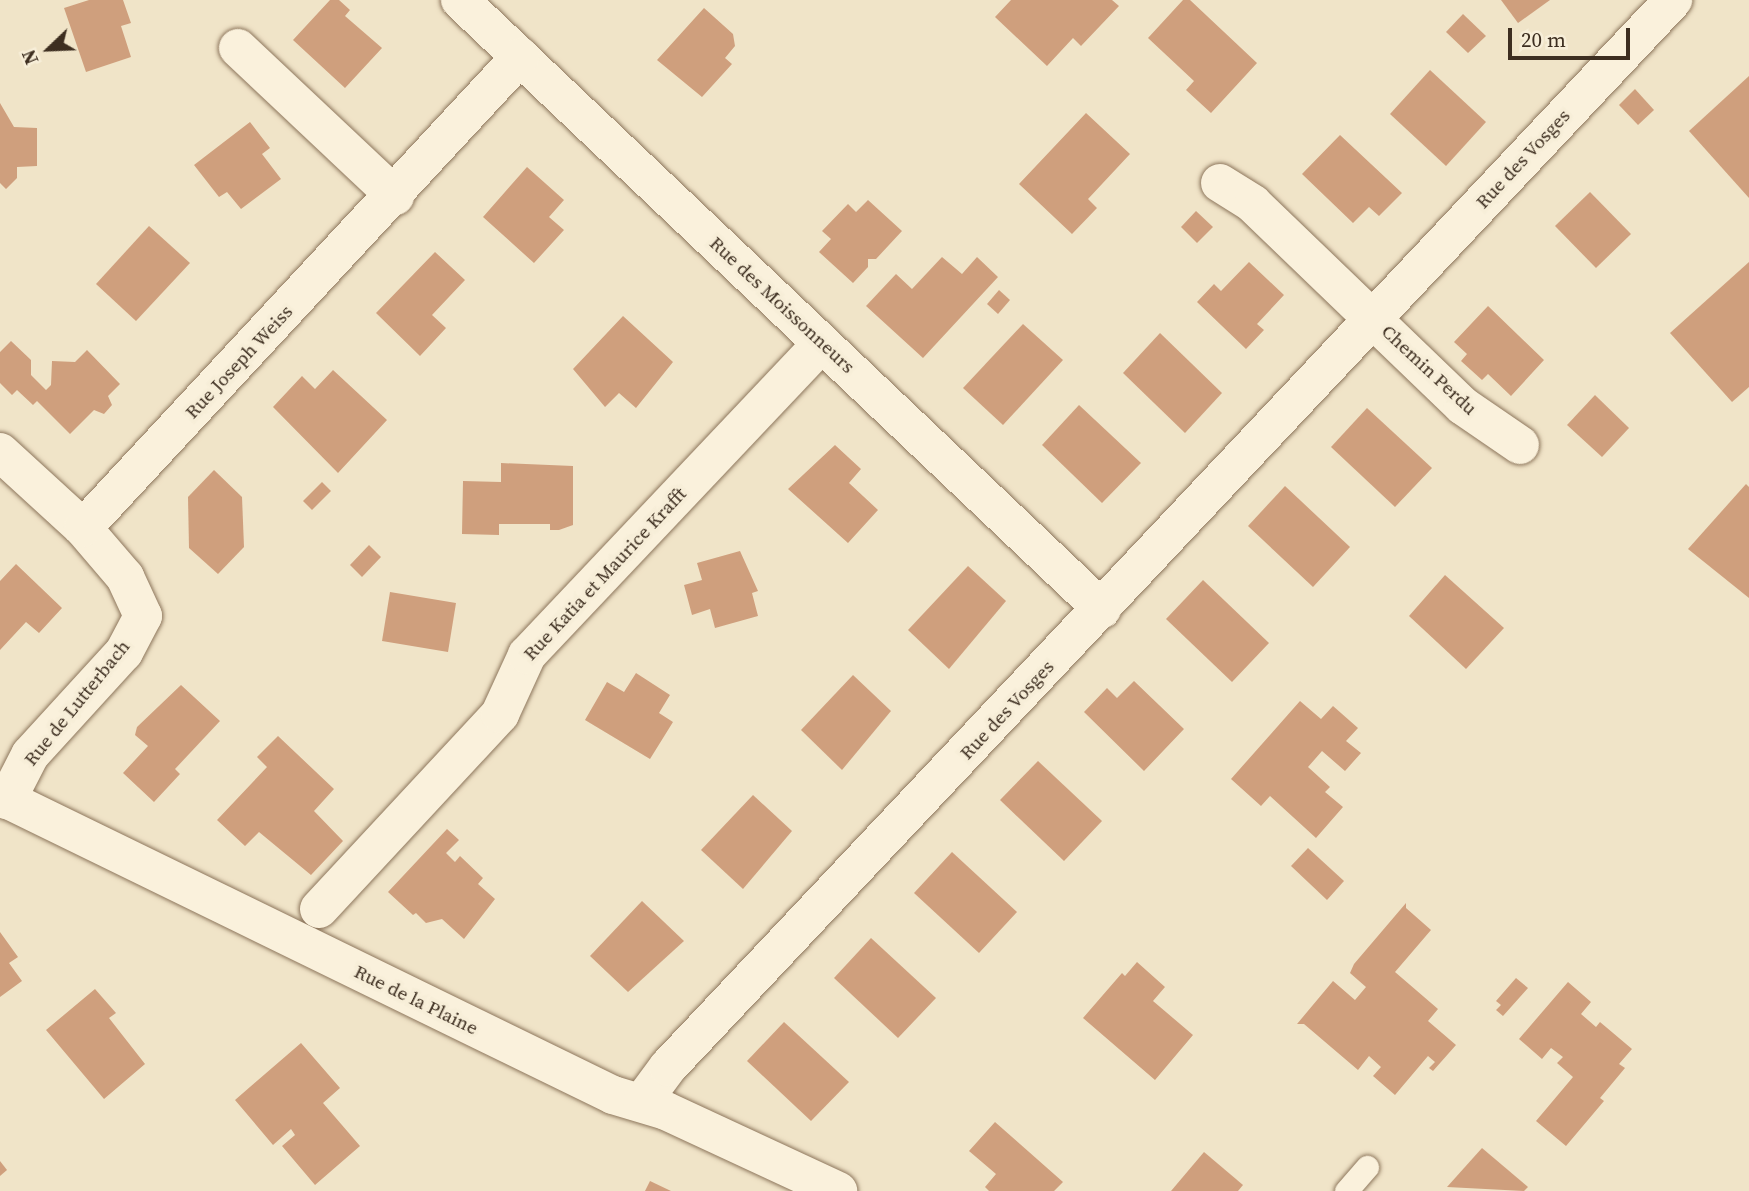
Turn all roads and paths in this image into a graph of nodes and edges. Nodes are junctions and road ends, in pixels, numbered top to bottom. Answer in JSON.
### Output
{"nodes":[{"id":1,"x":460,"y":0,"type":"edge"},
{"id":2,"x":1673,"y":0,"type":"edge"},
{"id":3,"x":238,"y":48,"type":"dead end"},
{"id":4,"x":520,"y":57,"type":"junction"},
{"id":5,"x":1220,"y":183,"type":"dead end"},
{"id":6,"x":395,"y":196,"type":"junction"},
{"id":7,"x":1374,"y":319,"type":"junction"},
{"id":8,"x":822,"y":343,"type":"junction"},
{"id":9,"x":1520,"y":444,"type":"dead end"},
{"id":10,"x":0,"y":452,"type":"edge"},
{"id":11,"x":83,"y":528,"type":"junction"},
{"id":12,"x":1102,"y":609,"type":"junction"},
{"id":13,"x":4,"y":798,"type":"edge"},
{"id":14,"x":319,"y":909,"type":"dead end"},
{"id":15,"x":642,"y":1102,"type":"junction"},
{"id":16,"x":1367,"y":1167,"type":"dead end"},
{"id":17,"x":838,"y":1191,"type":"edge"},
{"id":18,"x":1346,"y":1191,"type":"edge"}],
"edges":[{"from":1,"to":4,"type":"street","name":"Rue des Moissonneurs"},
{"from":2,"to":7,"type":"street","name":"Rue des Vosges"},
{"from":3,"to":6,"type":"street"},
{"from":4,"to":6,"type":"street","name":"Rue Joseph Weiss"},
{"from":4,"to":8,"type":"street","name":"Rue des Moissonneurs"},
{"from":5,"to":7,"type":"street"},
{"from":6,"to":11,"type":"street","name":"Rue Joseph Weiss"},
{"from":7,"to":9,"type":"street","name":"Chemin Perdu"},
{"from":7,"to":12,"type":"street","name":"Rue des Vosges"},
{"from":8,"to":12,"type":"street","name":"Rue des Moissonneurs"},
{"from":8,"to":14,"type":"street","name":"Rue Katia et Maurice Krafft"},
{"from":10,"to":11,"type":"street","name":"Rue de Lutterbach"},
{"from":11,"to":13,"type":"street","name":"Rue de Lutterbach"},
{"from":12,"to":15,"type":"street","name":"Rue des Vosges"},
{"from":13,"to":15,"type":"street","name":"Rue de la Plaine"},
{"from":15,"to":17,"type":"street","name":"Rue de la Plaine"},
{"from":16,"to":18,"type":"lane"}]}
